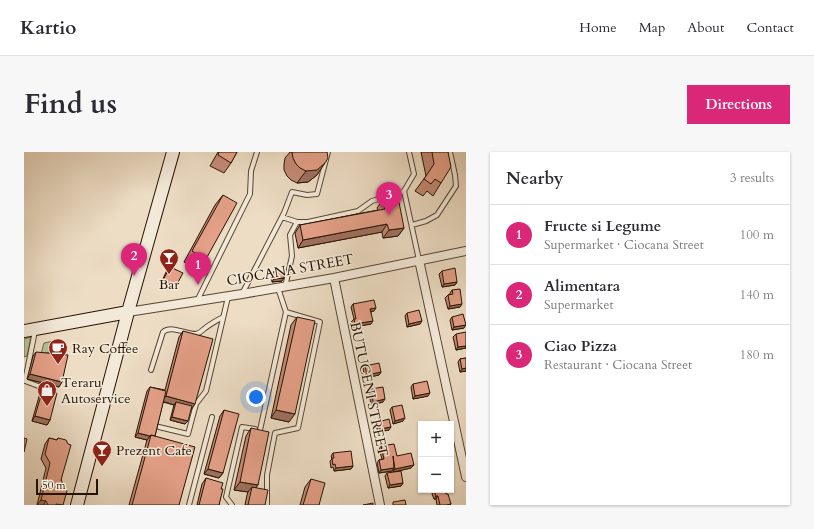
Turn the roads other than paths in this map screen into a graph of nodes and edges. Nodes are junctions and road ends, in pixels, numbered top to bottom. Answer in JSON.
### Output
{"nodes":[{"id":1,"x":173,"y":152,"type":"edge"},
{"id":2,"x":257,"y":152,"type":"edge"},
{"id":3,"x":328,"y":152,"type":"edge"},
{"id":4,"x":409,"y":152,"type":"edge"},
{"id":5,"x":450,"y":152,"type":"edge"},
{"id":6,"x":404,"y":191,"type":"junction"},
{"id":7,"x":282,"y":217,"type":"junction"},
{"id":8,"x":297,"y":222,"type":"junction"},
{"id":9,"x":412,"y":225,"type":"junction"},
{"id":10,"x":466,"y":251,"type":"edge"},
{"id":11,"x":420,"y":260,"type":"junction"},
{"id":12,"x":334,"y":278,"type":"junction"},
{"id":13,"x":281,"y":288,"type":"junction"},
{"id":14,"x":242,"y":294,"type":"junction"},
{"id":15,"x":228,"y":297,"type":"junction"},
{"id":16,"x":197,"y":301,"type":"junction"},
{"id":17,"x":128,"y":312,"type":"junction"},
{"id":18,"x":286,"y":312,"type":"junction"},
{"id":19,"x":223,"y":317,"type":"junction"},
{"id":20,"x":30,"y":330,"type":"edge"},
{"id":21,"x":151,"y":370,"type":"dead end"},
{"id":22,"x":41,"y":387,"type":"dead end"},
{"id":23,"x":212,"y":417,"type":"dead end"},
{"id":24,"x":159,"y":427,"type":"edge"},
{"id":25,"x":260,"y":430,"type":"junction"},
{"id":26,"x":275,"y":433,"type":"junction"},
{"id":27,"x":466,"y":477,"type":"edge"},
{"id":28,"x":76,"y":505,"type":"edge"},
{"id":29,"x":189,"y":505,"type":"edge"},
{"id":30,"x":232,"y":505,"type":"edge"},
{"id":31,"x":267,"y":505,"type":"edge"},
{"id":32,"x":380,"y":505,"type":"edge"}],
"edges":[{"from":1,"to":17,"type":"main road"},
{"from":2,"to":16,"type":"lane"},
{"from":3,"to":7,"type":"lane"},
{"from":4,"to":6,"type":"lane"},
{"from":5,"to":9,"type":"lane"},
{"from":6,"to":8,"type":"lane"},
{"from":6,"to":9,"type":"lane"},
{"from":7,"to":8,"type":"lane"},
{"from":7,"to":14,"type":"lane"},
{"from":8,"to":13,"type":"lane"},
{"from":9,"to":11,"type":"lane"},
{"from":10,"to":11,"type":"street","name":"CIOCANA STREET"},
{"from":11,"to":12,"type":"street","name":"CIOCANA STREET"},
{"from":11,"to":27,"type":"street"},
{"from":12,"to":13,"type":"street","name":"CIOCANA STREET"},
{"from":12,"to":32,"type":"street","name":"BUTUCENI STREET"},
{"from":13,"to":14,"type":"street","name":"CIOCANA STREET"},
{"from":13,"to":18,"type":"lane"},
{"from":14,"to":15,"type":"street","name":"CIOCANA STREET"},
{"from":15,"to":16,"type":"street","name":"CIOCANA STREET"},
{"from":15,"to":19,"type":"lane"},
{"from":16,"to":17,"type":"street","name":"CIOCANA STREET"},
{"from":17,"to":20,"type":"main road","name":"CIOCANA STREET"},
{"from":17,"to":28,"type":"main road"},
{"from":18,"to":25,"type":"lane"},
{"from":18,"to":26,"type":"lane"},
{"from":19,"to":21,"type":"lane"},
{"from":19,"to":24,"type":"lane"},
{"from":20,"to":22,"type":"lane"},
{"from":23,"to":29,"type":"lane"},
{"from":25,"to":26,"type":"lane"},
{"from":25,"to":30,"type":"lane"},
{"from":26,"to":31,"type":"lane"}]}
